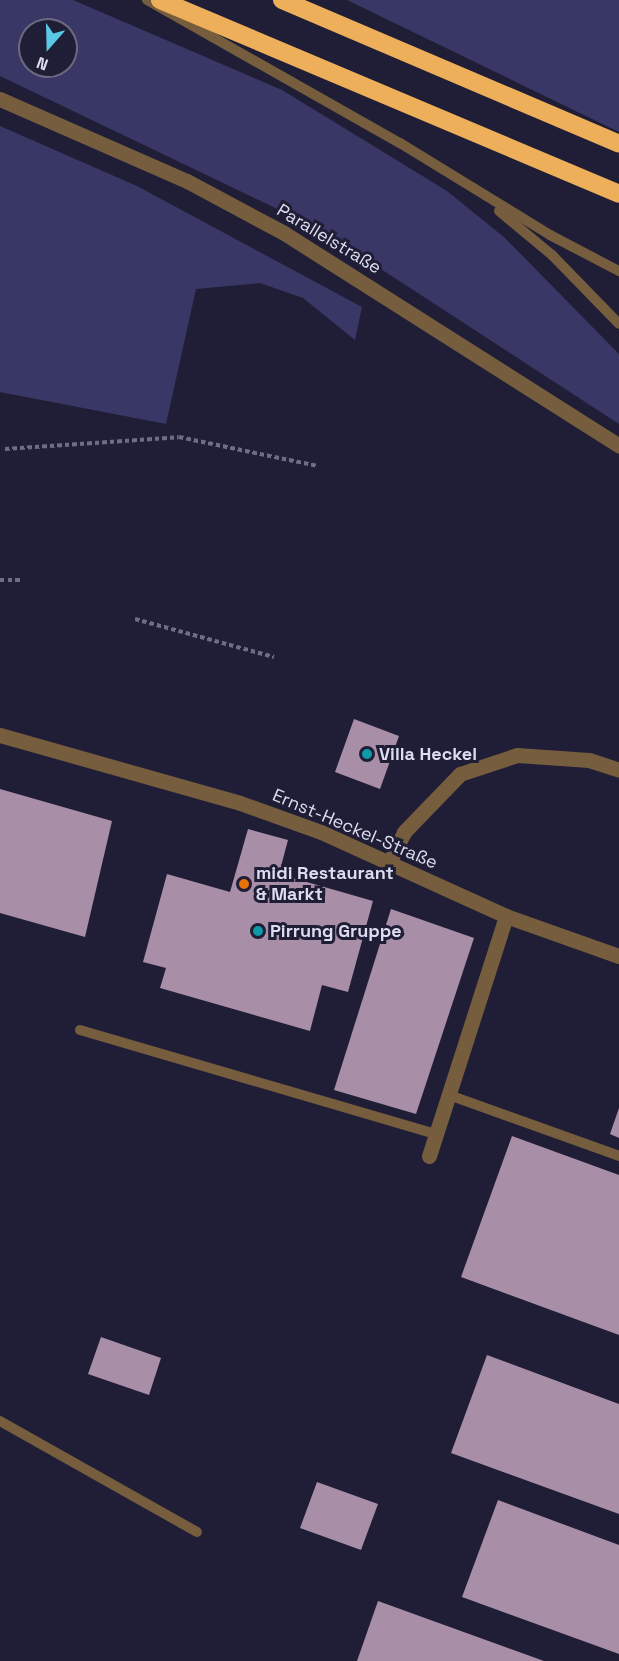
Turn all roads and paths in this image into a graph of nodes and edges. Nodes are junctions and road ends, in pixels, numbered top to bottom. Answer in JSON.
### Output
{"nodes":[{"id":1,"x":147,"y":0,"type":"edge"},
{"id":2,"x":160,"y":0,"type":"edge"},
{"id":3,"x":282,"y":0,"type":"edge"},
{"id":4,"x":0,"y":99,"type":"edge"},
{"id":5,"x":619,"y":144,"type":"edge"},
{"id":6,"x":467,"y":184,"type":"junction"},
{"id":7,"x":619,"y":194,"type":"edge"},
{"id":8,"x":619,"y":271,"type":"edge"},
{"id":9,"x":619,"y":324,"type":"edge"},
{"id":10,"x":619,"y":446,"type":"edge"},
{"id":11,"x":5,"y":449,"type":"dead end"},
{"id":12,"x":318,"y":466,"type":"dead end"},
{"id":13,"x":0,"y":580,"type":"edge"},
{"id":14,"x":23,"y":580,"type":"dead end"},
{"id":15,"x":135,"y":619,"type":"dead end"},
{"id":16,"x":274,"y":657,"type":"dead end"},
{"id":17,"x":0,"y":735,"type":"edge"},
{"id":18,"x":619,"y":770,"type":"edge"},
{"id":19,"x":389,"y":863,"type":"junction"},
{"id":20,"x":506,"y":916,"type":"junction"},
{"id":21,"x":619,"y":956,"type":"edge"},
{"id":22,"x":80,"y":1030,"type":"dead end"},
{"id":23,"x":449,"y":1095,"type":"junction"},
{"id":24,"x":435,"y":1134,"type":"junction"},
{"id":25,"x":429,"y":1156,"type":"dead end"},
{"id":26,"x":619,"y":1156,"type":"edge"},
{"id":27,"x":0,"y":1421,"type":"edge"},
{"id":28,"x":197,"y":1532,"type":"dead end"}],
"edges":[{"from":1,"to":6,"type":"lane"},
{"from":2,"to":7,"type":"highway"},
{"from":3,"to":5,"type":"highway"},
{"from":4,"to":10,"type":"street","name":"Parallelstraße"},
{"from":6,"to":8,"type":"lane"},
{"from":6,"to":9,"type":"lane"},
{"from":11,"to":12,"type":"path"},
{"from":13,"to":14,"type":"path"},
{"from":15,"to":16,"type":"path"},
{"from":17,"to":19,"type":"street","name":"Ernst-Heckel-Straße"},
{"from":18,"to":19,"type":"street"},
{"from":19,"to":20,"type":"street","name":"Ernst-Heckel-Straße"},
{"from":20,"to":21,"type":"street","name":"Ernst-Heckel-Straße"},
{"from":20,"to":23,"type":"street"},
{"from":22,"to":24,"type":"lane"},
{"from":23,"to":24,"type":"street"},
{"from":23,"to":26,"type":"lane"},
{"from":24,"to":25,"type":"street"},
{"from":27,"to":28,"type":"lane"}]}
